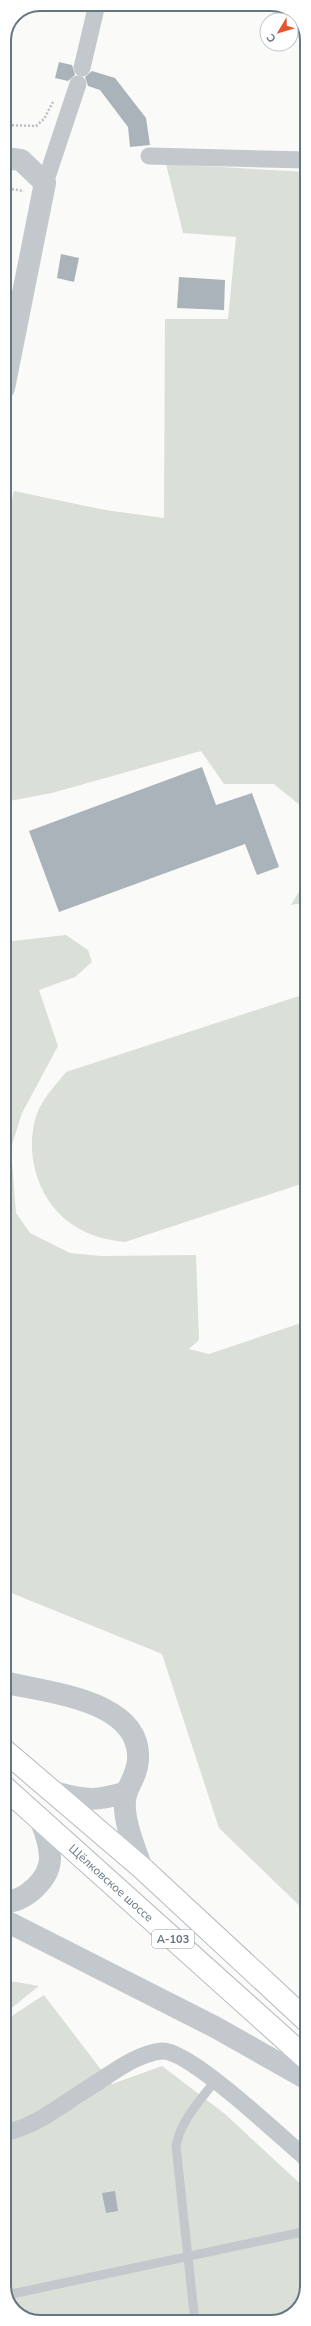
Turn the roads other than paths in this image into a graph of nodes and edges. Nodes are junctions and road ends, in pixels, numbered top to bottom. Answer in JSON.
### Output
{"nodes":[{"id":1,"x":95,"y":11,"type":"edge"},
{"id":2,"x":149,"y":156,"type":"dead end"},
{"id":3,"x":11,"y":159,"type":"edge"},
{"id":4,"x":300,"y":160,"type":"edge"},
{"id":5,"x":45,"y":183,"type":"junction"},
{"id":6,"x":11,"y":353,"type":"edge"},
{"id":7,"x":11,"y":1684,"type":"edge"},
{"id":8,"x":11,"y":1756,"type":"edge"},
{"id":9,"x":127,"y":1792,"type":"junction"},
{"id":10,"x":11,"y":1793,"type":"edge"},
{"id":11,"x":57,"y":1793,"type":"junction"},
{"id":12,"x":40,"y":1819,"type":"junction"},
{"id":13,"x":142,"y":1868,"type":"junction"},
{"id":14,"x":11,"y":1899,"type":"edge"},
{"id":15,"x":11,"y":1924,"type":"edge"},
{"id":16,"x":300,"y":2015,"type":"edge"},
{"id":17,"x":300,"y":2054,"type":"edge"},
{"id":18,"x":300,"y":2075,"type":"edge"},
{"id":19,"x":215,"y":2081,"type":"junction"},
{"id":20,"x":11,"y":2131,"type":"edge"},
{"id":21,"x":300,"y":2154,"type":"edge"},
{"id":22,"x":300,"y":2233,"type":"edge"},
{"id":23,"x":188,"y":2257,"type":"junction"},
{"id":24,"x":12,"y":2294,"type":"edge"},
{"id":25,"x":194,"y":2315,"type":"edge"}],
"edges":[{"from":1,"to":5,"type":"street"},
{"from":2,"to":4,"type":"street"},
{"from":3,"to":5,"type":"street"},
{"from":5,"to":6,"type":"street"},
{"from":7,"to":9,"type":"street"},
{"from":8,"to":11,"type":"main road","number":"А-103"},
{"from":9,"to":11,"type":"street"},
{"from":9,"to":13,"type":"street"},
{"from":10,"to":12,"type":"main road","name":"Щёлковское шоссе","number":"А-103"},
{"from":11,"to":13,"type":"main road","number":"А-103"},
{"from":12,"to":14,"type":"street"},
{"from":12,"to":17,"type":"main road","name":"Щёлковское шоссе","number":"А-103"},
{"from":13,"to":16,"type":"main road","number":"А-103"},
{"from":15,"to":18,"type":"street"},
{"from":19,"to":20,"type":"street"},
{"from":19,"to":21,"type":"street"},
{"from":19,"to":23,"type":"lane"},
{"from":22,"to":23,"type":"lane"},
{"from":23,"to":24,"type":"lane"},
{"from":23,"to":25,"type":"lane"}]}
